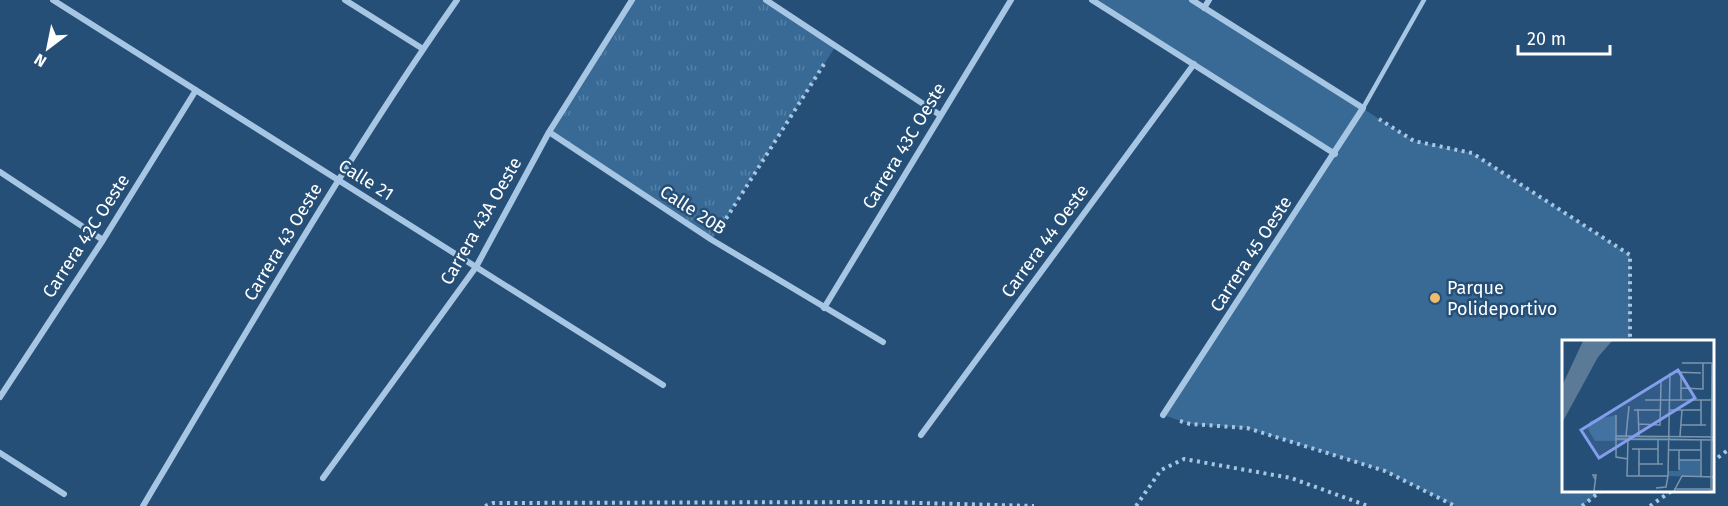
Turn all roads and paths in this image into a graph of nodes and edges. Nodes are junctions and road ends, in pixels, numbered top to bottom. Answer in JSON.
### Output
{"nodes":[{"id":1,"x":53,"y":0,"type":"edge"},
{"id":2,"x":345,"y":0,"type":"edge"},
{"id":3,"x":457,"y":0,"type":"edge"},
{"id":4,"x":632,"y":0,"type":"edge"},
{"id":5,"x":766,"y":0,"type":"edge"},
{"id":6,"x":1011,"y":0,"type":"edge"},
{"id":7,"x":1092,"y":0,"type":"edge"},
{"id":8,"x":1192,"y":0,"type":"edge"},
{"id":9,"x":1209,"y":0,"type":"edge"},
{"id":10,"x":1424,"y":0,"type":"edge"},
{"id":11,"x":1204,"y":8,"type":"junction"},
{"id":12,"x":835,"y":47,"type":"junction"},
{"id":13,"x":423,"y":49,"type":"junction"},
{"id":14,"x":1194,"y":64,"type":"junction"},
{"id":15,"x":196,"y":90,"type":"junction"},
{"id":16,"x":1363,"y":108,"type":"junction"},
{"id":17,"x":940,"y":116,"type":"junction"},
{"id":18,"x":549,"y":132,"type":"junction"},
{"id":19,"x":1335,"y":154,"type":"junction"},
{"id":20,"x":0,"y":172,"type":"edge"},
{"id":21,"x":338,"y":180,"type":"junction"},
{"id":22,"x":103,"y":240,"type":"junction"},
{"id":23,"x":712,"y":240,"type":"junction"},
{"id":24,"x":476,"y":267,"type":"junction"},
{"id":25,"x":824,"y":308,"type":"junction"},
{"id":26,"x":1630,"y":340,"type":"edge"},
{"id":27,"x":883,"y":342,"type":"dead end"},
{"id":28,"x":663,"y":385,"type":"dead end"},
{"id":29,"x":0,"y":397,"type":"edge"},
{"id":30,"x":1163,"y":416,"type":"joint"},
{"id":31,"x":921,"y":435,"type":"dead end"},
{"id":32,"x":1728,"y":450,"type":"edge"},
{"id":33,"x":0,"y":453,"type":"edge"},
{"id":34,"x":1713,"y":461,"type":"edge"},
{"id":35,"x":323,"y":478,"type":"dead end"},
{"id":36,"x":1600,"y":491,"type":"edge"},
{"id":37,"x":1670,"y":491,"type":"edge"},
{"id":38,"x":64,"y":494,"type":"dead end"},
{"id":39,"x":143,"y":506,"type":"edge"},
{"id":40,"x":485,"y":506,"type":"edge"},
{"id":41,"x":1034,"y":506,"type":"edge"},
{"id":42,"x":1136,"y":506,"type":"edge"},
{"id":43,"x":1368,"y":506,"type":"edge"},
{"id":44,"x":1455,"y":506,"type":"edge"},
{"id":45,"x":1581,"y":506,"type":"edge"},
{"id":46,"x":1650,"y":506,"type":"edge"}],
"edges":[{"from":1,"to":15,"type":"street","name":"Calle 21"},
{"from":2,"to":13,"type":"street"},
{"from":3,"to":13,"type":"street","name":"Carrera 43 Oeste"},
{"from":4,"to":18,"type":"street","name":"Carrera 43A Oeste"},
{"from":5,"to":12,"type":"street"},
{"from":6,"to":17,"type":"street","name":"Carrera 43C Oeste"},
{"from":7,"to":14,"type":"street"},
{"from":8,"to":11,"type":"street"},
{"from":9,"to":11,"type":"street"},
{"from":10,"to":16,"type":"lane"},
{"from":11,"to":16,"type":"street"},
{"from":12,"to":17,"type":"street"},
{"from":12,"to":23,"type":"path"},
{"from":13,"to":21,"type":"street","name":"Carrera 43 Oeste"},
{"from":14,"to":19,"type":"street"},
{"from":14,"to":31,"type":"street","name":"Carrera 44 Oeste"},
{"from":15,"to":21,"type":"street","name":"Calle 21"},
{"from":15,"to":22,"type":"street","name":"Carrera 42C Oeste"},
{"from":16,"to":19,"type":"street","name":"Carrera 45 Oeste"},
{"from":16,"to":26,"type":"path"},
{"from":17,"to":25,"type":"street","name":"Carrera 43C Oeste"},
{"from":18,"to":23,"type":"street","name":"Calle 20B"},
{"from":18,"to":24,"type":"street","name":"Carrera 43A Oeste"},
{"from":19,"to":30,"type":"street","name":"Carrera 45 Oeste"},
{"from":20,"to":22,"type":"street"},
{"from":21,"to":24,"type":"street","name":"Calle 21"},
{"from":21,"to":39,"type":"street","name":"Carrera 43 Oeste"},
{"from":22,"to":29,"type":"street","name":"Carrera 42C Oeste"},
{"from":23,"to":25,"type":"street","name":"Calle 20B"},
{"from":24,"to":28,"type":"street","name":"Calle 21"},
{"from":24,"to":35,"type":"street","name":"Carrera 43A Oeste"},
{"from":25,"to":27,"type":"street","name":"Calle 20B"},
{"from":30,"to":44,"type":"path"},
{"from":32,"to":34,"type":"path"},
{"from":33,"to":38,"type":"street"},
{"from":36,"to":45,"type":"path"},
{"from":37,"to":46,"type":"path"},
{"from":40,"to":41,"type":"path"},
{"from":42,"to":43,"type":"path"}]}
